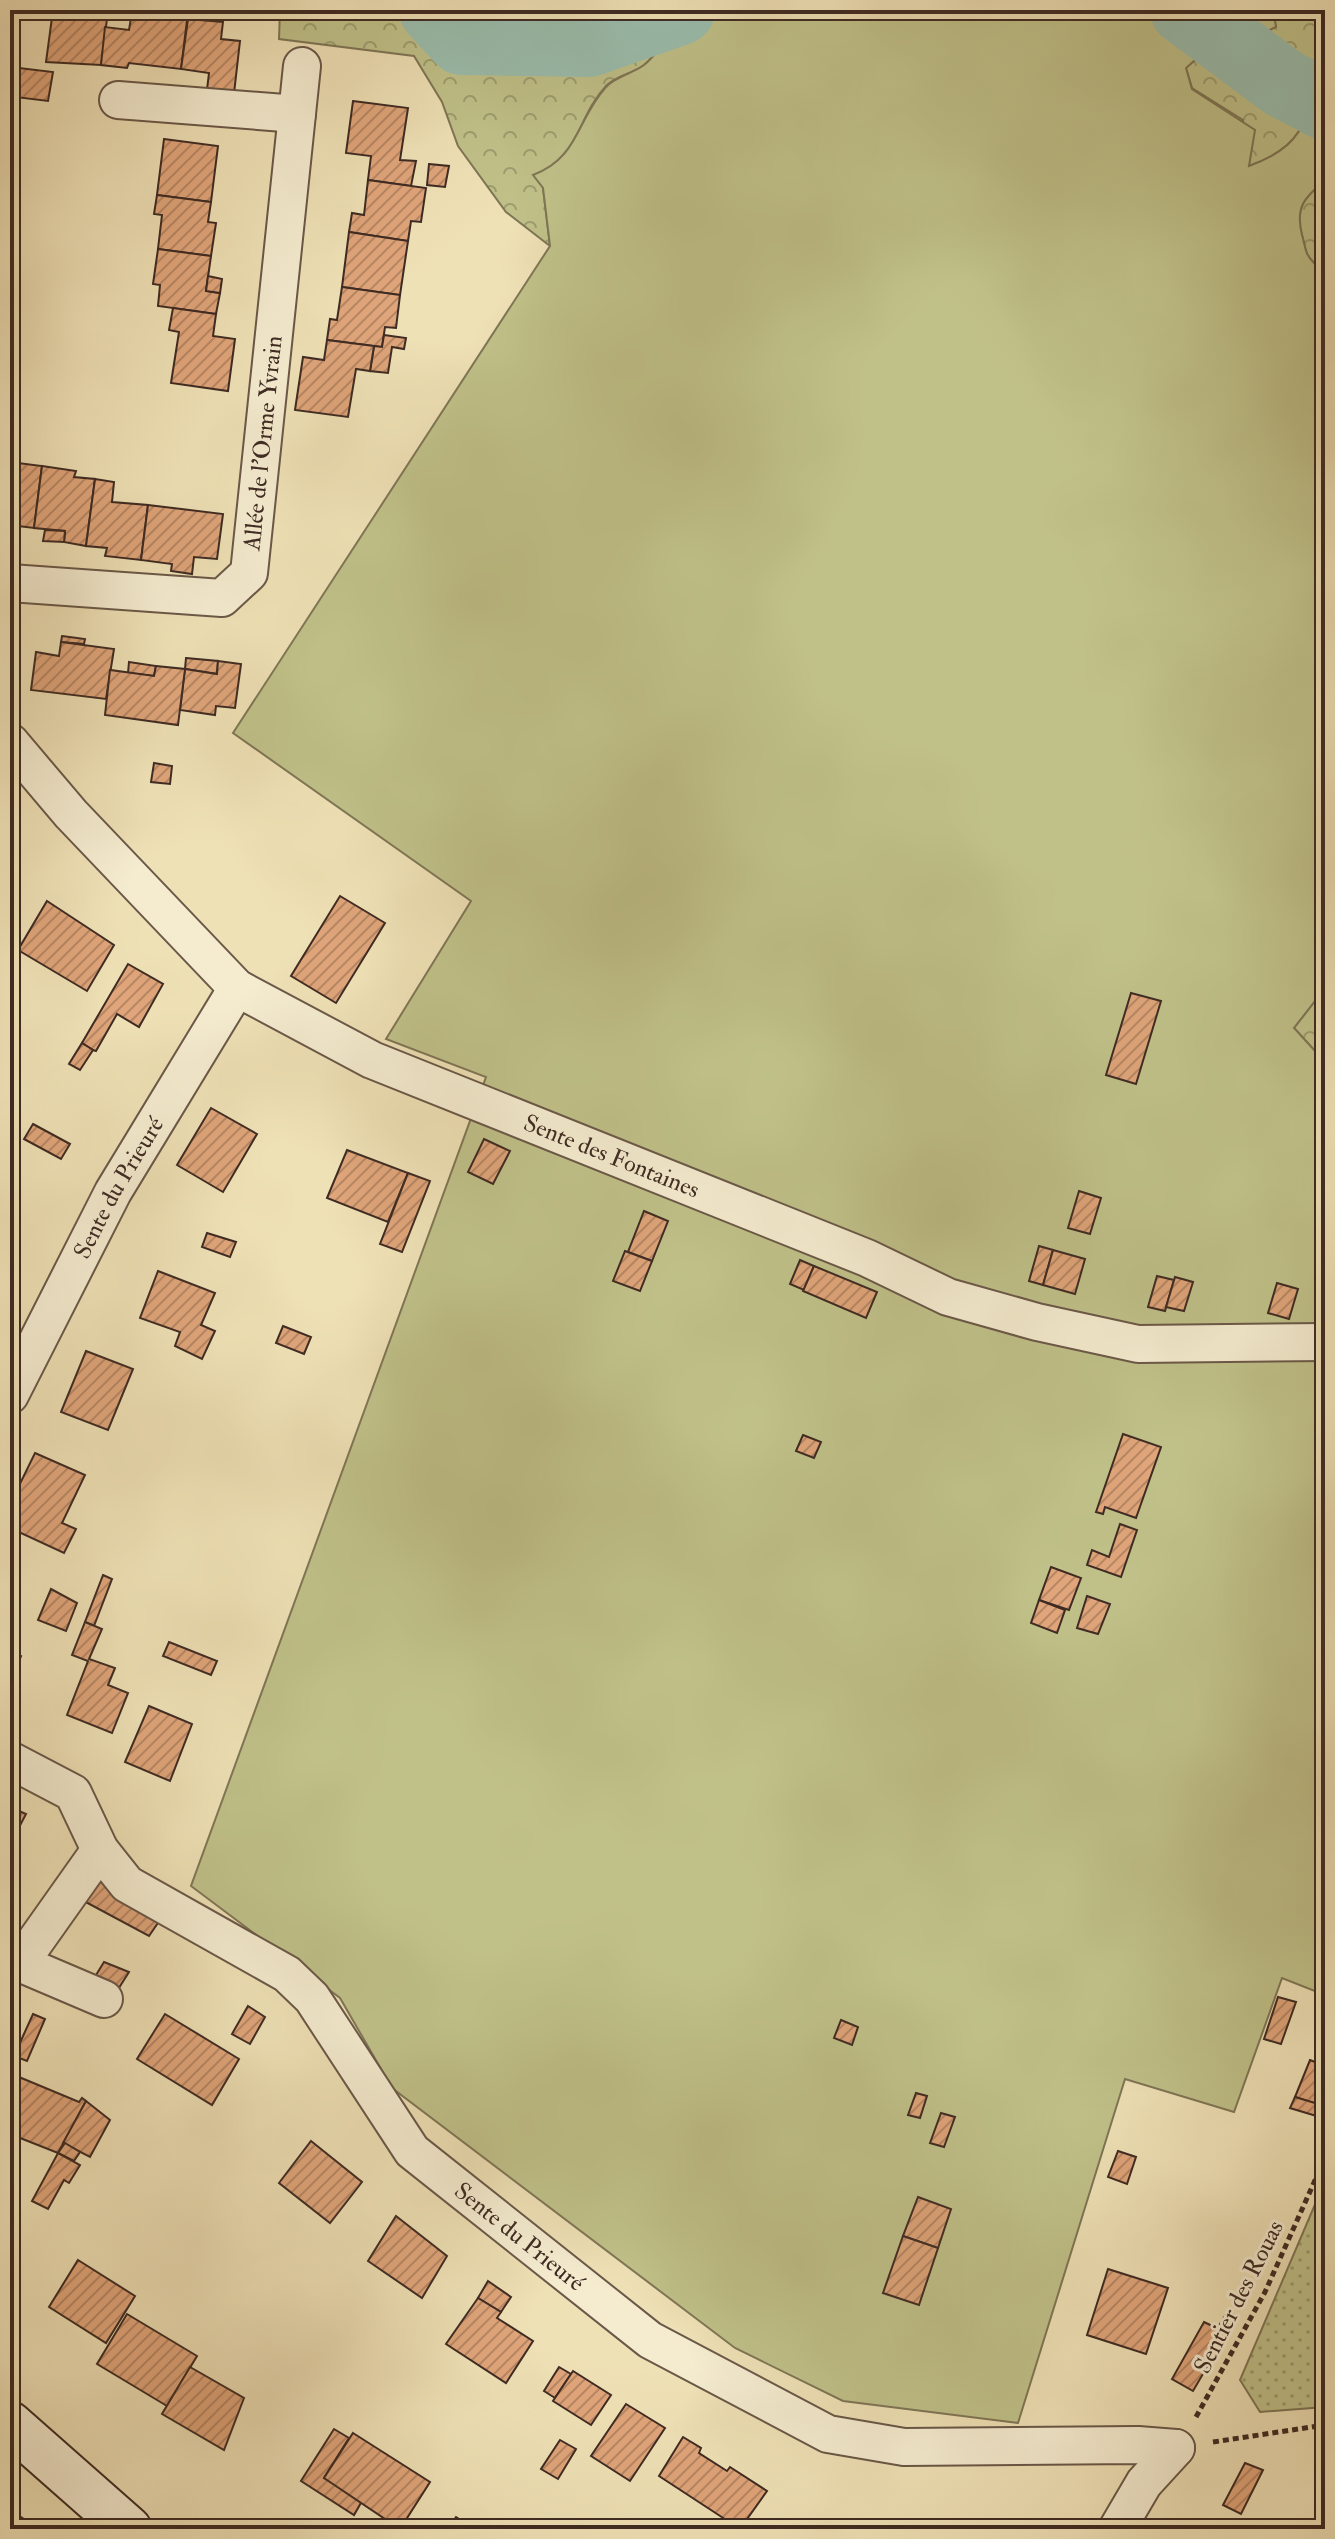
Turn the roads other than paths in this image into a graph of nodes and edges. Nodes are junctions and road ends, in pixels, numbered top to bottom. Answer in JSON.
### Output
{"nodes":[{"id":1,"x":302,"y":66,"type":"dead end"},
{"id":2,"x":118,"y":100,"type":"dead end"},
{"id":3,"x":297,"y":114,"type":"junction"},
{"id":4,"x":10,"y":583,"type":"edge"},
{"id":5,"x":10,"y":742,"type":"edge"},
{"id":6,"x":237,"y":988,"type":"junction"},
{"id":7,"x":1325,"y":1342,"type":"edge"},
{"id":8,"x":10,"y":1395,"type":"edge"},
{"id":9,"x":10,"y":1760,"type":"edge"},
{"id":10,"x":100,"y":1850,"type":"junction"},
{"id":11,"x":15,"y":1961,"type":"edge"},
{"id":12,"x":104,"y":1999,"type":"dead end"},
{"id":13,"x":10,"y":2424,"type":"edge"},
{"id":14,"x":129,"y":2529,"type":"edge"},
{"id":15,"x":1117,"y":2529,"type":"edge"}],
"edges":[{"from":1,"to":3,"type":"street","name":"Allée de l'Orme Yvrain"},
{"from":2,"to":3,"type":"street"},
{"from":3,"to":4,"type":"street","name":"Allée de l'Orme Yvrain"},
{"from":5,"to":6,"type":"street","name":"Sente des Fontaines"},
{"from":6,"to":7,"type":"street","name":"Sente des Fontaines"},
{"from":6,"to":8,"type":"street","name":"Sente du Prieuré"},
{"from":9,"to":10,"type":"street","name":"Sente du Prieuré"},
{"from":10,"to":11,"type":"street"},
{"from":10,"to":15,"type":"street","name":"Sente du Prieuré"},
{"from":11,"to":12,"type":"street"},
{"from":13,"to":14,"type":"main road"}]}
